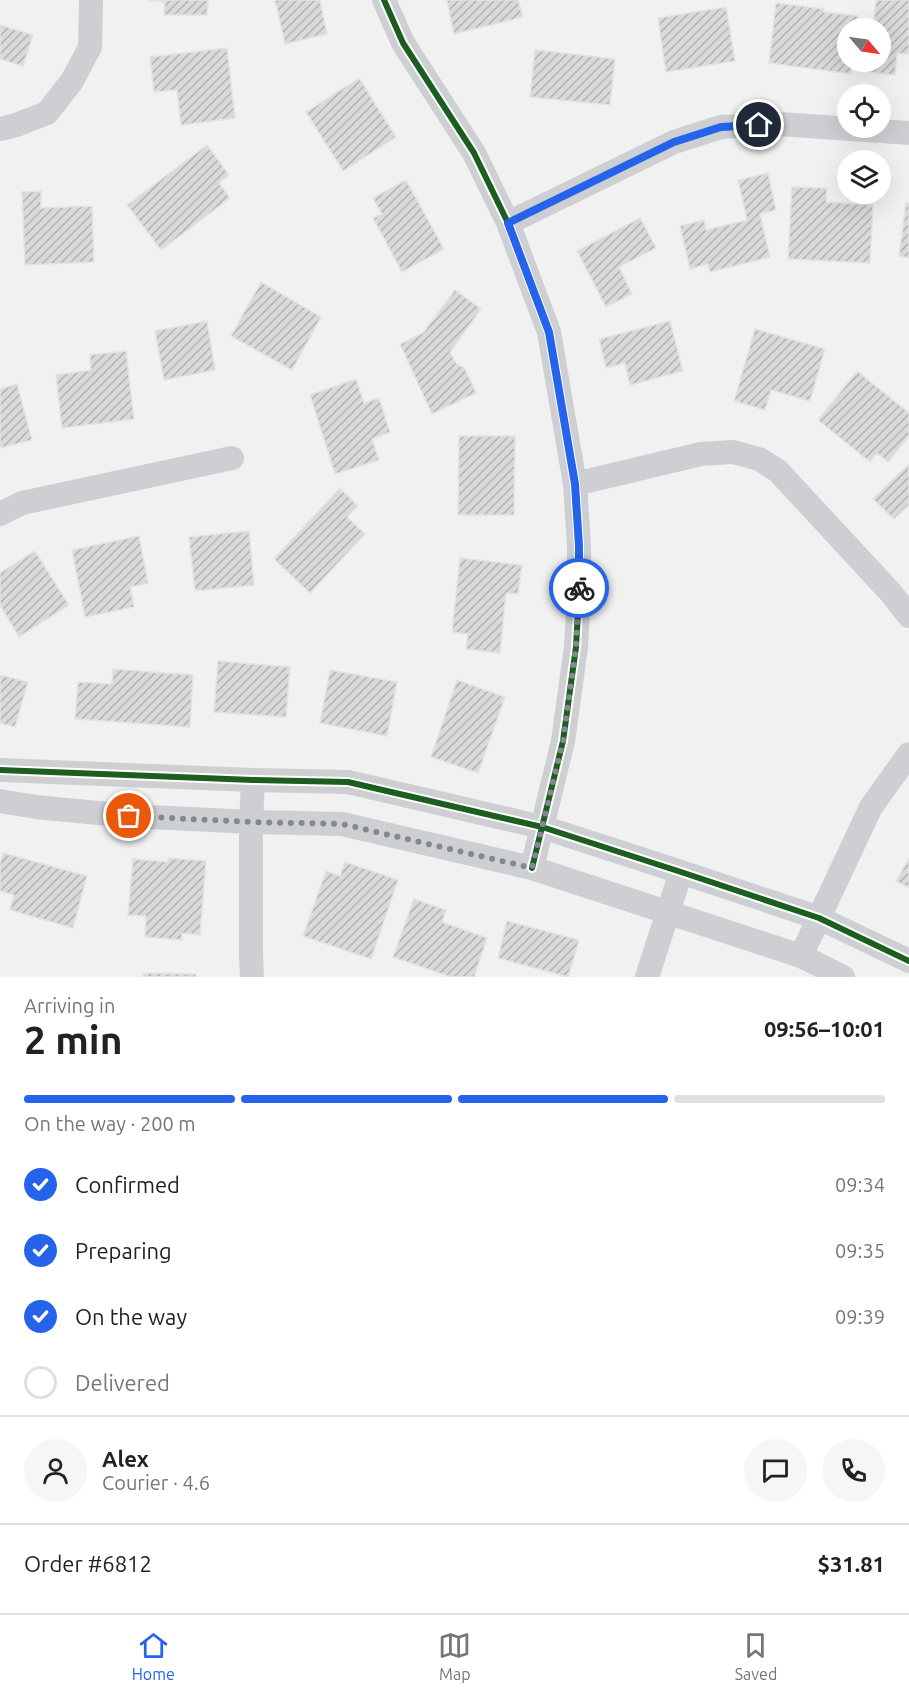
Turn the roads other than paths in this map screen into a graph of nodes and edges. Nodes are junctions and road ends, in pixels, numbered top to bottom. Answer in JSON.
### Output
{"nodes":[{"id":1,"x":91,"y":0,"type":"edge"},
{"id":2,"x":384,"y":0,"type":"edge"},
{"id":3,"x":0,"y":129,"type":"edge"},
{"id":4,"x":909,"y":133,"type":"edge"},
{"id":5,"x":508,"y":223,"type":"junction"},
{"id":6,"x":232,"y":458,"type":"dead end"},
{"id":7,"x":575,"y":484,"type":"junction"},
{"id":8,"x":0,"y":513,"type":"edge"},
{"id":9,"x":909,"y":616,"type":"edge"},
{"id":10,"x":909,"y":754,"type":"edge"},
{"id":11,"x":0,"y":770,"type":"edge"},
{"id":12,"x":253,"y":780,"type":"junction"},
{"id":13,"x":0,"y":801,"type":"edge"},
{"id":14,"x":251,"y":822,"type":"junction"},
{"id":15,"x":542,"y":827,"type":"junction"},
{"id":16,"x":532,"y":868,"type":"junction"},
{"id":17,"x":681,"y":872,"type":"junction"},
{"id":18,"x":669,"y":912,"type":"junction"},
{"id":19,"x":819,"y":918,"type":"junction"},
{"id":20,"x":801,"y":956,"type":"junction"},
{"id":21,"x":909,"y":961,"type":"edge"},
{"id":22,"x":252,"y":977,"type":"edge"},
{"id":23,"x":647,"y":977,"type":"edge"},
{"id":24,"x":843,"y":977,"type":"edge"}],
"edges":[{"from":1,"to":3,"type":"street"},
{"from":2,"to":5,"type":"street"},
{"from":4,"to":5,"type":"street"},
{"from":5,"to":7,"type":"street"},
{"from":6,"to":8,"type":"street"},
{"from":7,"to":9,"type":"street"},
{"from":7,"to":15,"type":"street"},
{"from":10,"to":19,"type":"street"},
{"from":11,"to":12,"type":"street"},
{"from":12,"to":14,"type":"street"},
{"from":12,"to":15,"type":"street"},
{"from":13,"to":14,"type":"street"},
{"from":14,"to":16,"type":"street"},
{"from":14,"to":22,"type":"street"},
{"from":15,"to":16,"type":"street"},
{"from":15,"to":17,"type":"street"},
{"from":16,"to":18,"type":"street"},
{"from":17,"to":18,"type":"street"},
{"from":17,"to":19,"type":"street"},
{"from":18,"to":20,"type":"street"},
{"from":18,"to":23,"type":"street"},
{"from":19,"to":20,"type":"street"},
{"from":19,"to":21,"type":"street"},
{"from":20,"to":24,"type":"street"}]}
